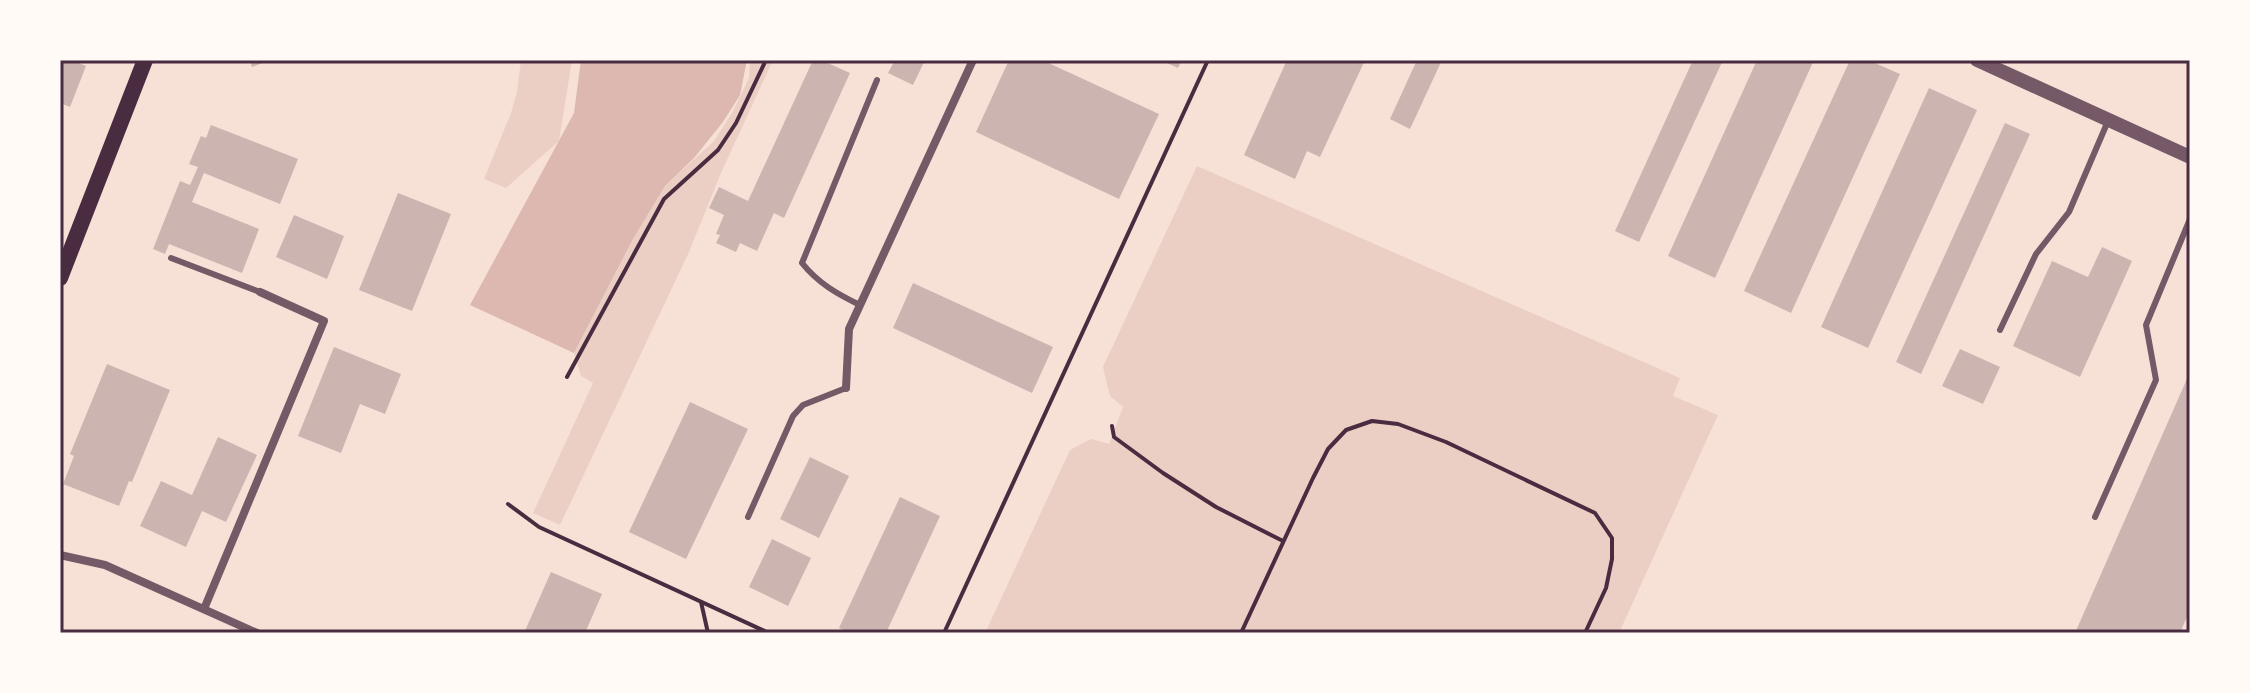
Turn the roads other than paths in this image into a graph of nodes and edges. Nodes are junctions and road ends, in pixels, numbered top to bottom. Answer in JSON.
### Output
{"nodes":[{"id":1,"x":973,"y":60,"type":"edge"},
{"id":2,"x":1977,"y":60,"type":"edge"},
{"id":3,"x":142,"y":61,"type":"edge"},
{"id":4,"x":877,"y":80,"type":"dead end"},
{"id":5,"x":2108,"y":121,"type":"junction"},
{"id":6,"x":2190,"y":157,"type":"edge"},
{"id":7,"x":2190,"y":219,"type":"edge"},
{"id":8,"x":171,"y":258,"type":"dead end"},
{"id":9,"x":60,"y":278,"type":"edge"},
{"id":10,"x":260,"y":292,"type":"joint"},
{"id":11,"x":860,"y":305,"type":"junction"},
{"id":12,"x":2000,"y":330,"type":"dead end"},
{"id":13,"x":846,"y":388,"type":"joint"},
{"id":14,"x":748,"y":517,"type":"dead end"},
{"id":15,"x":2095,"y":517,"type":"dead end"},
{"id":16,"x":60,"y":555,"type":"edge"},
{"id":17,"x":204,"y":609,"type":"junction"},
{"id":18,"x":236,"y":629,"type":"edge"},
{"id":19,"x":257,"y":633,"type":"edge"}],
"edges":[{"from":1,"to":11,"type":"street"},
{"from":2,"to":5,"type":"street"},
{"from":3,"to":9,"type":"main road"},
{"from":4,"to":11,"type":"lane"},
{"from":5,"to":6,"type":"street"},
{"from":5,"to":12,"type":"lane"},
{"from":7,"to":15,"type":"lane"},
{"from":8,"to":10,"type":"lane"},
{"from":10,"to":17,"type":"street"},
{"from":11,"to":13,"type":"street"},
{"from":13,"to":14,"type":"lane"},
{"from":16,"to":17,"type":"street"},
{"from":17,"to":18,"type":"street"},
{"from":18,"to":19,"type":"street"}]}
